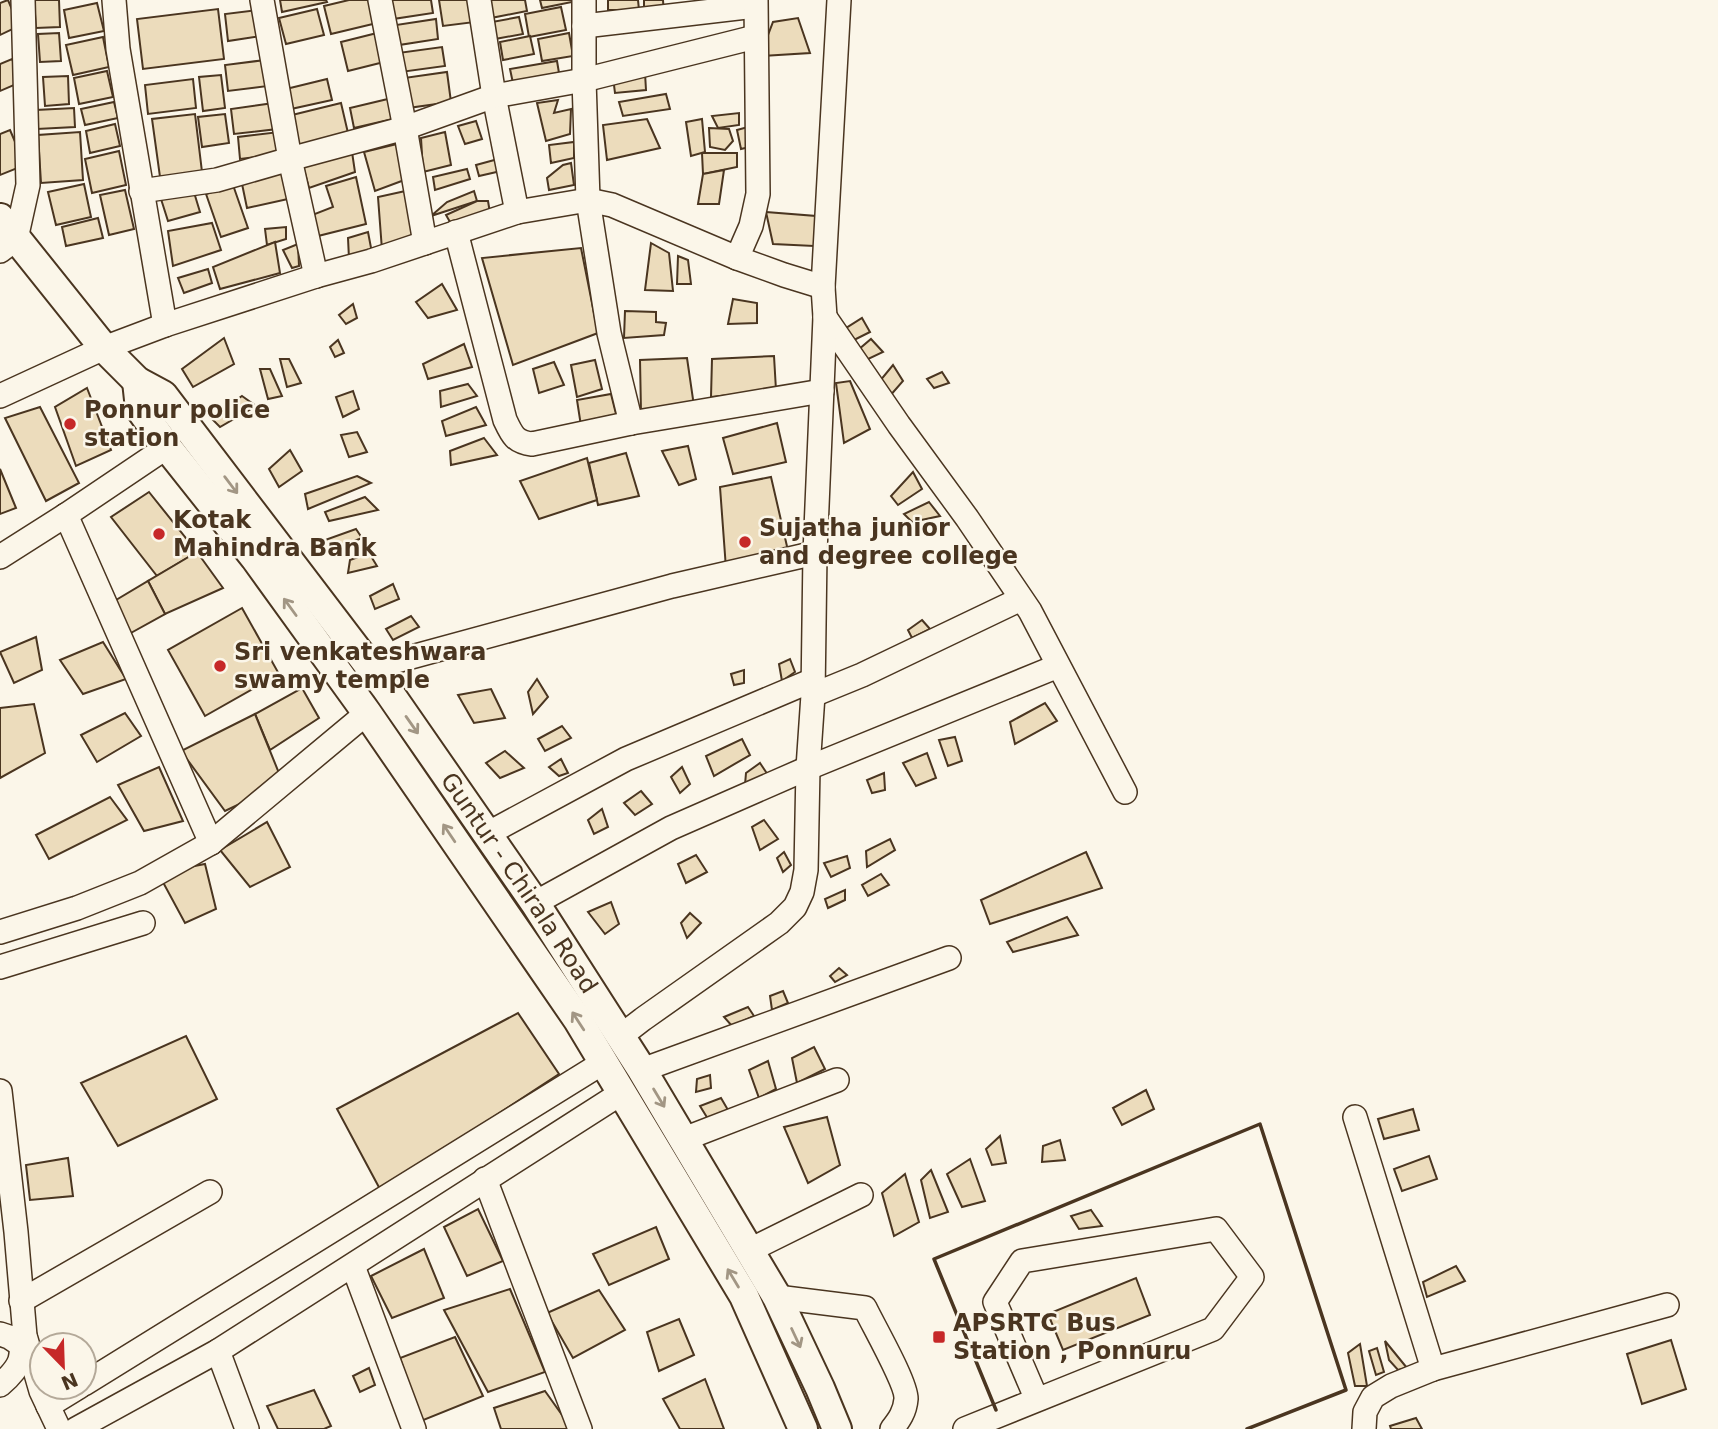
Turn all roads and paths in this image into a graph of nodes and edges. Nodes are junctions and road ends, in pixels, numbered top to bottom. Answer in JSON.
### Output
{"nodes":[{"id":1,"x":23,"y":0,"type":"edge"},
{"id":2,"x":114,"y":0,"type":"edge"},
{"id":3,"x":262,"y":0,"type":"edge"},
{"id":4,"x":380,"y":0,"type":"edge"},
{"id":5,"x":479,"y":0,"type":"edge"},
{"id":6,"x":584,"y":0,"type":"edge"},
{"id":7,"x":839,"y":0,"type":"edge"},
{"id":8,"x":755,"y":3,"type":"edge"},
{"id":9,"x":584,"y":26,"type":"junction"},
{"id":10,"x":755,"y":37,"type":"junction"},
{"id":11,"x":584,"y":80,"type":"junction"},
{"id":12,"x":494,"y":96,"type":"junction"},
{"id":13,"x":405,"y":128,"type":"junction"},
{"id":14,"x":290,"y":159,"type":"junction"},
{"id":15,"x":141,"y":191,"type":"junction"},
{"id":16,"x":588,"y":200,"type":"junction"},
{"id":17,"x":517,"y":212,"type":"junction"},
{"id":18,"x":456,"y":232,"type":"junction"},
{"id":19,"x":5,"y":236,"type":"edge"},
{"id":20,"x":425,"y":243,"type":"junction"},
{"id":21,"x":737,"y":258,"type":"junction"},
{"id":22,"x":316,"y":276,"type":"junction"},
{"id":23,"x":823,"y":287,"type":"junction"},
{"id":24,"x":825,"y":317,"type":"junction"},
{"id":25,"x":165,"y":325,"type":"junction"},
{"id":26,"x":104,"y":348,"type":"junction"},
{"id":27,"x":137,"y":381,"type":"junction"},
{"id":28,"x":822,"y":391,"type":"junction"},
{"id":29,"x":0,"y":396,"type":"edge"},
{"id":30,"x":631,"y":423,"type":"junction"},
{"id":31,"x":167,"y":447,"type":"junction"},
{"id":32,"x":66,"y":515,"type":"junction"},
{"id":33,"x":815,"y":553,"type":"junction"},
{"id":34,"x":0,"y":557,"type":"edge"},
{"id":35,"x":1021,"y":598,"type":"junction"},
{"id":36,"x":1058,"y":666,"type":"junction"},
{"id":37,"x":371,"y":668,"type":"junction"},
{"id":38,"x":813,"y":687,"type":"junction"},
{"id":39,"x":367,"y":713,"type":"junction"},
{"id":40,"x":808,"y":768,"type":"junction"},
{"id":41,"x":1125,"y":792,"type":"dead end"},
{"id":42,"x":487,"y":834,"type":"junction"},
{"id":43,"x":211,"y":843,"type":"junction"},
{"id":44,"x":535,"y":902,"type":"junction"},
{"id":45,"x":143,"y":923,"type":"dead end"},
{"id":46,"x":0,"y":932,"type":"edge"},
{"id":47,"x":949,"y":958,"type":"dead end"},
{"id":48,"x":0,"y":967,"type":"edge"},
{"id":49,"x":621,"y":1036,"type":"junction"},
{"id":50,"x":604,"y":1062,"type":"junction"},
{"id":51,"x":642,"y":1070,"type":"junction"},
{"id":52,"x":837,"y":1080,"type":"dead end"},
{"id":53,"x":0,"y":1091,"type":"edge"},
{"id":54,"x":623,"y":1092,"type":"junction"},
{"id":55,"x":1356,"y":1117,"type":"dead end"},
{"id":56,"x":684,"y":1139,"type":"junction"},
{"id":57,"x":485,"y":1179,"type":"junction"},
{"id":58,"x":210,"y":1192,"type":"dead end"},
{"id":59,"x":861,"y":1195,"type":"dead end"},
{"id":60,"x":341,"y":1225,"type":"junction"},
{"id":61,"x":750,"y":1250,"type":"junction"},
{"id":62,"x":357,"y":1262,"type":"junction"},
{"id":63,"x":777,"y":1297,"type":"junction"},
{"id":64,"x":21,"y":1301,"type":"junction"},
{"id":65,"x":1667,"y":1305,"type":"dead end"},
{"id":66,"x":0,"y":1334,"type":"edge"},
{"id":67,"x":218,"y":1351,"type":"junction"},
{"id":68,"x":14,"y":1361,"type":"edge"},
{"id":69,"x":1433,"y":1369,"type":"junction"},
{"id":70,"x":98,"y":1375,"type":"edge"},
{"id":71,"x":1037,"y":1400,"type":"junction"},
{"id":72,"x":56,"y":1401,"type":"edge"},
{"id":73,"x":48,"y":1406,"type":"junction"},
{"id":74,"x":59,"y":1429,"type":"edge"},
{"id":75,"x":76,"y":1429,"type":"edge"},
{"id":76,"x":247,"y":1429,"type":"edge"},
{"id":77,"x":414,"y":1429,"type":"edge"},
{"id":78,"x":580,"y":1429,"type":"edge"},
{"id":79,"x":803,"y":1429,"type":"edge"},
{"id":80,"x":837,"y":1429,"type":"edge"},
{"id":81,"x":892,"y":1429,"type":"edge"},
{"id":82,"x":965,"y":1429,"type":"edge"},
{"id":83,"x":1364,"y":1429,"type":"edge"}],
"edges":[{"from":1,"to":19,"type":"street"},
{"from":2,"to":15,"type":"street"},
{"from":3,"to":14,"type":"street"},
{"from":4,"to":13,"type":"street"},
{"from":5,"to":12,"type":"street"},
{"from":6,"to":9,"type":"street"},
{"from":7,"to":23,"type":"street"},
{"from":8,"to":9,"type":"street"},
{"from":8,"to":10,"type":"street"},
{"from":9,"to":11,"type":"street"},
{"from":10,"to":11,"type":"street"},
{"from":10,"to":21,"type":"street"},
{"from":11,"to":12,"type":"street"},
{"from":11,"to":16,"type":"street"},
{"from":12,"to":13,"type":"street"},
{"from":12,"to":17,"type":"street"},
{"from":13,"to":14,"type":"street"},
{"from":13,"to":20,"type":"street"},
{"from":14,"to":15,"type":"street"},
{"from":14,"to":22,"type":"street"},
{"from":15,"to":25,"type":"street"},
{"from":16,"to":17,"type":"street"},
{"from":16,"to":21,"type":"street"},
{"from":16,"to":30,"type":"street"},
{"from":17,"to":18,"type":"street"},
{"from":18,"to":20,"type":"street"},
{"from":18,"to":30,"type":"street"},
{"from":19,"to":26,"type":"main road","name":"Guntur - Chirala Road"},
{"from":20,"to":22,"type":"street"},
{"from":21,"to":23,"type":"street"},
{"from":22,"to":25,"type":"street"},
{"from":23,"to":24,"type":"street"},
{"from":24,"to":28,"type":"street"},
{"from":24,"to":35,"type":"street"},
{"from":25,"to":26,"type":"street"},
{"from":26,"to":27,"type":"main road","name":"Guntur - Chirala Road"},
{"from":26,"to":29,"type":"street"},
{"from":27,"to":31,"type":"main road","name":"Guntur - Chirala Road"},
{"from":27,"to":37,"type":"main road","name":"Guntur - Chirala Road","one_way":true},
{"from":28,"to":30,"type":"street"},
{"from":28,"to":33,"type":"street"},
{"from":31,"to":32,"type":"street"},
{"from":39,"to":31,"type":"main road","name":"Guntur - Chirala Road","one_way":true},
{"from":32,"to":34,"type":"street"},
{"from":32,"to":43,"type":"street"},
{"from":33,"to":37,"type":"street"},
{"from":33,"to":38,"type":"street"},
{"from":35,"to":36,"type":"street"},
{"from":35,"to":38,"type":"street"},
{"from":36,"to":40,"type":"street"},
{"from":36,"to":41,"type":"street"},
{"from":37,"to":42,"type":"main road","name":"Guntur - Chirala Road","one_way":true},
{"from":38,"to":40,"type":"street"},
{"from":38,"to":42,"type":"street"},
{"from":39,"to":43,"type":"street"},
{"from":50,"to":39,"type":"main road","name":"Guntur - Chirala Road","one_way":true},
{"from":40,"to":44,"type":"street"},
{"from":40,"to":49,"type":"street"},
{"from":42,"to":44,"type":"main road","name":"Guntur - Chirala Road"},
{"from":43,"to":46,"type":"street"},
{"from":44,"to":49,"type":"main road","name":"Guntur - Chirala Road"},
{"from":45,"to":48,"type":"street"},
{"from":47,"to":51,"type":"street"},
{"from":49,"to":51,"type":"main road","name":"Guntur - Chirala Road"},
{"from":50,"to":54,"type":"main road","name":"Guntur - Chirala Road"},
{"from":50,"to":60,"type":"street"},
{"from":51,"to":56,"type":"main road","name":"Guntur - Chirala Road","one_way":true},
{"from":52,"to":56,"type":"street"},
{"from":53,"to":64,"type":"street"},
{"from":54,"to":57,"type":"street"},
{"from":79,"to":54,"type":"main road","name":"Guntur - Chirala Road","one_way":true},
{"from":55,"to":69,"type":"street"},
{"from":56,"to":61,"type":"main road","name":"Guntur - Chirala Road"},
{"from":57,"to":62,"type":"street"},
{"from":57,"to":78,"type":"street"},
{"from":58,"to":64,"type":"street"},
{"from":59,"to":61,"type":"street"},
{"from":60,"to":62,"type":"street"},
{"from":60,"to":70,"type":"street"},
{"from":61,"to":63,"type":"main road","name":"Guntur - Chirala Road"},
{"from":62,"to":67,"type":"street"},
{"from":62,"to":77,"type":"street"},
{"from":63,"to":80,"type":"main road","name":"Guntur - Chirala Road","one_way":true},
{"from":63,"to":81,"type":"street"},
{"from":64,"to":68,"type":"street"},
{"from":65,"to":69,"type":"street"},
{"from":66,"to":68,"type":"street"},
{"from":67,"to":75,"type":"street"},
{"from":67,"to":76,"type":"street"},
{"from":68,"to":73,"type":"street"},
{"from":69,"to":83,"type":"street"},
{"from":71,"to":71,"type":"street"},
{"from":71,"to":82,"type":"street"},
{"from":72,"to":73,"type":"street"},
{"from":73,"to":74,"type":"street"}]}
